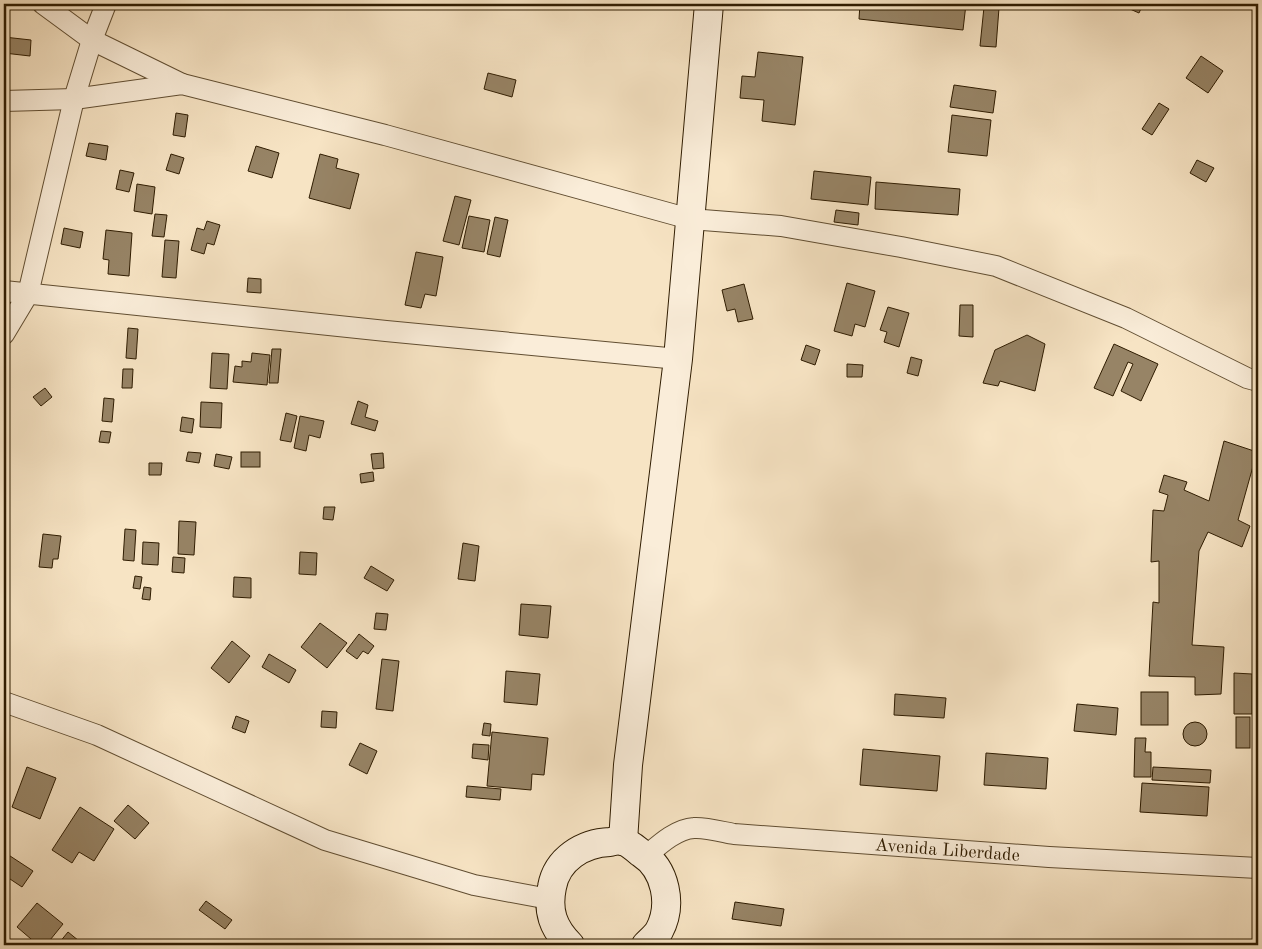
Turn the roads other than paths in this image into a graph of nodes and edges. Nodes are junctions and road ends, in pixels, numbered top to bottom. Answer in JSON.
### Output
{"nodes":[{"id":1,"x":43,"y":4,"type":"edge"},
{"id":2,"x":106,"y":4,"type":"edge"},
{"id":3,"x":709,"y":4,"type":"edge"},
{"id":4,"x":92,"y":40,"type":"junction"},
{"id":5,"x":182,"y":84,"type":"junction"},
{"id":6,"x":74,"y":99,"type":"junction"},
{"id":7,"x":4,"y":101,"type":"edge"},
{"id":8,"x":690,"y":219,"type":"junction"},
{"id":9,"x":4,"y":292,"type":"edge"},
{"id":10,"x":28,"y":294,"type":"junction"},
{"id":11,"x":4,"y":334,"type":"edge"},
{"id":12,"x":678,"y":358,"type":"junction"},
{"id":13,"x":1258,"y":381,"type":"edge"},
{"id":14,"x":4,"y":702,"type":"edge"},
{"id":15,"x":623,"y":841,"type":"junction"},
{"id":16,"x":646,"y":856,"type":"junction"},
{"id":17,"x":1258,"y":868,"type":"edge"},
{"id":18,"x":549,"y":898,"type":"junction"},
{"id":19,"x":657,"y":941,"type":"edge"},
{"id":20,"x":570,"y":945,"type":"edge"}],
"edges":[{"from":1,"to":4,"type":"street"},
{"from":2,"to":4,"type":"street"},
{"from":3,"to":8,"type":"street"},
{"from":4,"to":5,"type":"street"},
{"from":4,"to":6,"type":"street"},
{"from":5,"to":6,"type":"street"},
{"from":5,"to":8,"type":"street"},
{"from":6,"to":7,"type":"street"},
{"from":6,"to":10,"type":"street"},
{"from":8,"to":12,"type":"street"},
{"from":8,"to":13,"type":"street"},
{"from":9,"to":10,"type":"street"},
{"from":10,"to":11,"type":"street"},
{"from":10,"to":12,"type":"street"},
{"from":12,"to":15,"type":"street"},
{"from":14,"to":18,"type":"street"},
{"from":15,"to":16,"type":"street"},
{"from":15,"to":18,"type":"street"},
{"from":16,"to":17,"type":"street","name":"Avenida Liberdade"},
{"from":16,"to":19,"type":"street"},
{"from":18,"to":20,"type":"street"}]}
